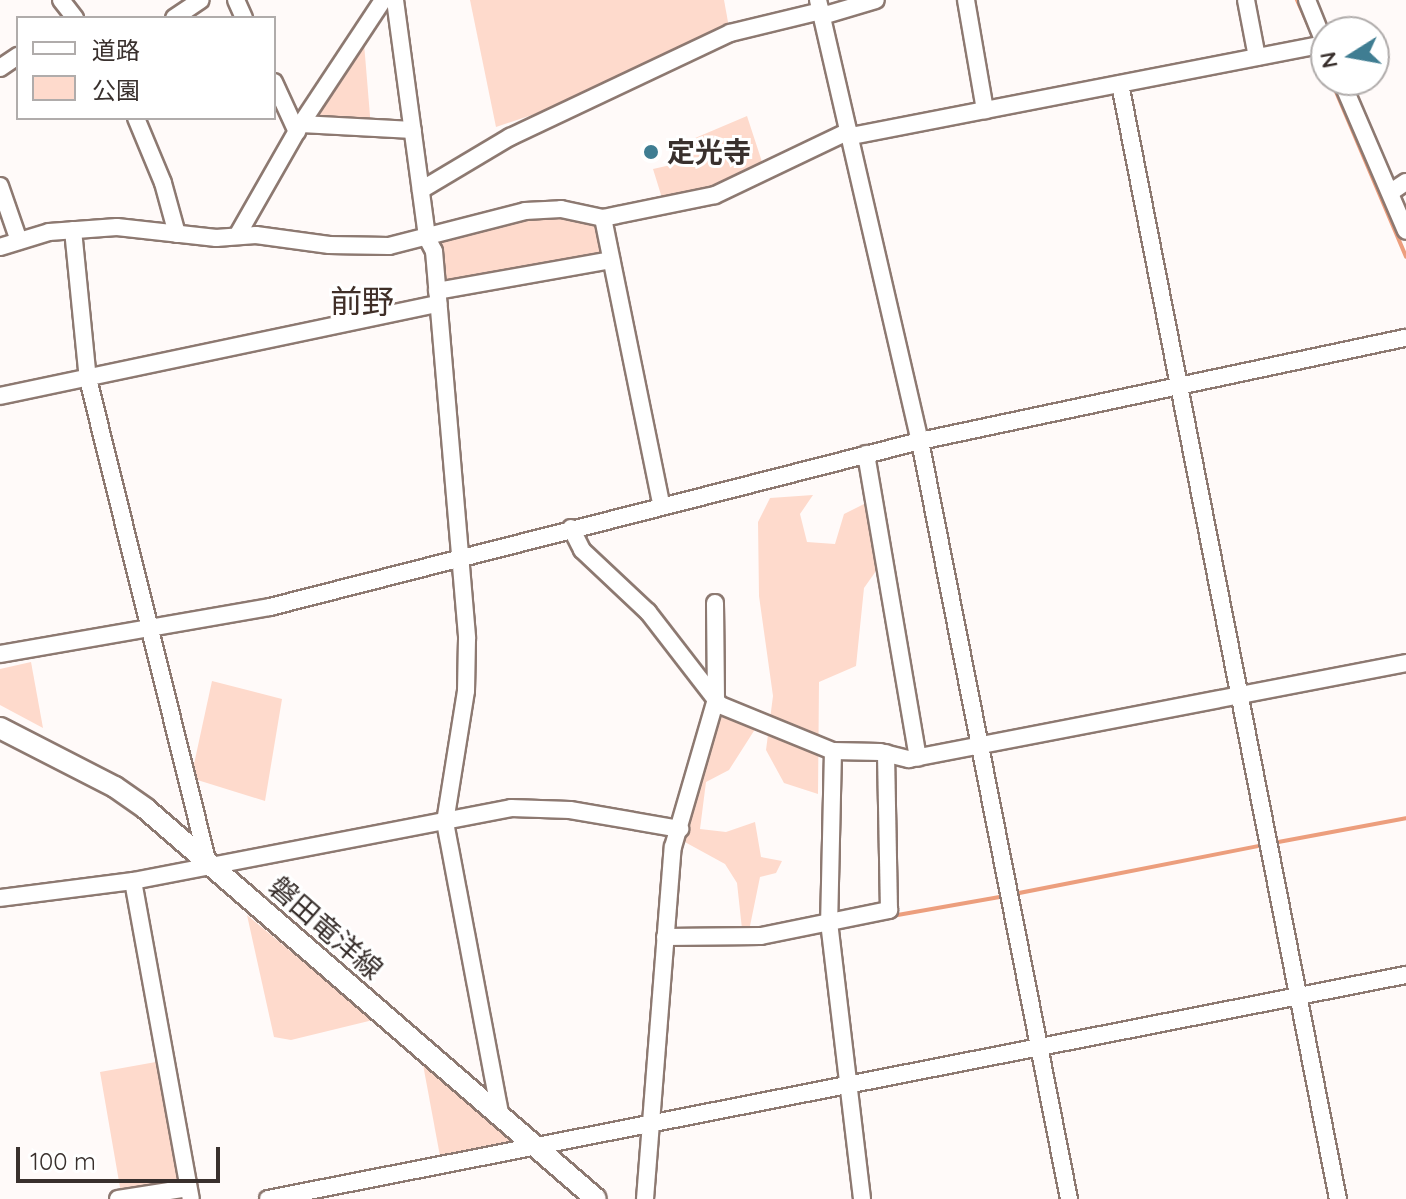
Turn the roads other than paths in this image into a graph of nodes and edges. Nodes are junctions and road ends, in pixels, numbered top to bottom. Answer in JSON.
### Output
{"nodes":[{"id":1,"x":61,"y":0,"type":"edge"},
{"id":2,"x":201,"y":0,"type":"edge"},
{"id":3,"x":383,"y":0,"type":"edge"},
{"id":4,"x":395,"y":0,"type":"edge"},
{"id":5,"x":876,"y":0,"type":"edge"},
{"id":6,"x":966,"y":0,"type":"edge"},
{"id":7,"x":1246,"y":0,"type":"edge"},
{"id":8,"x":820,"y":9,"type":"edge"},
{"id":9,"x":73,"y":16,"type":"edge"},
{"id":10,"x":177,"y":16,"type":"edge"},
{"id":11,"x":1310,"y":47,"type":"edge"},
{"id":12,"x":1257,"y":57,"type":"junction"},
{"id":13,"x":1120,"y":84,"type":"junction"},
{"id":14,"x":276,"y":86,"type":"edge"},
{"id":15,"x":1348,"y":96,"type":"edge"},
{"id":16,"x":985,"y":110,"type":"junction"},
{"id":17,"x":137,"y":120,"type":"edge"},
{"id":18,"x":299,"y":128,"type":"junction"},
{"id":19,"x":413,"y":130,"type":"junction"},
{"id":20,"x":850,"y":134,"type":"junction"},
{"id":21,"x":1406,"y":182,"type":"edge"},
{"id":22,"x":0,"y":186,"type":"edge"},
{"id":23,"x":421,"y":190,"type":"junction"},
{"id":24,"x":1391,"y":192,"type":"junction"},
{"id":25,"x":603,"y":218,"type":"junction"},
{"id":26,"x":73,"y":230,"type":"junction"},
{"id":27,"x":1406,"y":231,"type":"edge"},
{"id":28,"x":177,"y":234,"type":"junction"},
{"id":29,"x":237,"y":236,"type":"junction"},
{"id":30,"x":427,"y":238,"type":"junction"},
{"id":31,"x":19,"y":241,"type":"junction"},
{"id":32,"x":0,"y":247,"type":"edge"},
{"id":33,"x":611,"y":260,"type":"junction"},
{"id":34,"x":438,"y":298,"type":"junction"},
{"id":35,"x":1406,"y":338,"type":"edge"},
{"id":36,"x":88,"y":379,"type":"junction"},
{"id":37,"x":1177,"y":386,"type":"junction"},
{"id":38,"x":0,"y":396,"type":"edge"},
{"id":39,"x":920,"y":441,"type":"junction"},
{"id":40,"x":866,"y":454,"type":"junction"},
{"id":41,"x":661,"y":503,"type":"junction"},
{"id":42,"x":571,"y":528,"type":"junction"},
{"id":43,"x":461,"y":559,"type":"junction"},
{"id":44,"x":715,"y":603,"type":"dead end"},
{"id":45,"x":147,"y":626,"type":"junction"},
{"id":46,"x":0,"y":654,"type":"edge"},
{"id":47,"x":1406,"y":663,"type":"edge"},
{"id":48,"x":1239,"y":696,"type":"junction"},
{"id":49,"x":716,"y":699,"type":"junction"},
{"id":50,"x":0,"y":728,"type":"edge"},
{"id":51,"x":980,"y":746,"type":"junction"},
{"id":52,"x":833,"y":751,"type":"junction"},
{"id":53,"x":886,"y":753,"type":"junction"},
{"id":54,"x":918,"y":758,"type":"junction"},
{"id":55,"x":445,"y":822,"type":"junction"},
{"id":56,"x":680,"y":829,"type":"junction"},
{"id":57,"x":208,"y":864,"type":"junction"},
{"id":58,"x":133,"y":881,"type":"junction"},
{"id":59,"x":0,"y":898,"type":"edge"},
{"id":60,"x":829,"y":922,"type":"junction"},
{"id":61,"x":665,"y":937,"type":"junction"},
{"id":62,"x":1406,"y":975,"type":"edge"},
{"id":63,"x":1298,"y":996,"type":"junction"},
{"id":64,"x":1039,"y":1047,"type":"junction"},
{"id":65,"x":849,"y":1085,"type":"junction"},
{"id":66,"x":500,"y":1114,"type":"junction"},
{"id":67,"x":651,"y":1124,"type":"junction"},
{"id":68,"x":536,"y":1147,"type":"junction"},
{"id":69,"x":190,"y":1194,"type":"edge"},
{"id":70,"x":118,"y":1199,"type":"edge"},
{"id":71,"x":268,"y":1199,"type":"edge"},
{"id":72,"x":596,"y":1199,"type":"edge"},
{"id":73,"x":645,"y":1199,"type":"edge"},
{"id":74,"x":862,"y":1199,"type":"edge"},
{"id":75,"x":1069,"y":1199,"type":"edge"},
{"id":76,"x":1338,"y":1199,"type":"edge"}],
"edges":[{"from":1,"to":9,"type":"street"},
{"from":2,"to":10,"type":"street"},
{"from":3,"to":18,"type":"street"},
{"from":4,"to":19,"type":"street"},
{"from":5,"to":8,"type":"street"},
{"from":6,"to":16,"type":"street"},
{"from":7,"to":12,"type":"street"},
{"from":8,"to":20,"type":"street"},
{"from":8,"to":23,"type":"street"},
{"from":11,"to":12,"type":"street"},
{"from":12,"to":13,"type":"street"},
{"from":13,"to":16,"type":"street"},
{"from":13,"to":37,"type":"street"},
{"from":14,"to":18,"type":"street"},
{"from":15,"to":24,"type":"street"},
{"from":16,"to":20,"type":"street"},
{"from":17,"to":28,"type":"street"},
{"from":18,"to":19,"type":"street"},
{"from":18,"to":29,"type":"street"},
{"from":19,"to":23,"type":"street"},
{"from":20,"to":25,"type":"street"},
{"from":20,"to":39,"type":"street"},
{"from":21,"to":24,"type":"street"},
{"from":22,"to":31,"type":"street"},
{"from":23,"to":30,"type":"street"},
{"from":24,"to":27,"type":"street"},
{"from":25,"to":30,"type":"street"},
{"from":25,"to":33,"type":"street"},
{"from":26,"to":28,"type":"street"},
{"from":26,"to":31,"type":"street"},
{"from":26,"to":36,"type":"street"},
{"from":28,"to":29,"type":"street"},
{"from":29,"to":30,"type":"street"},
{"from":30,"to":34,"type":"street"},
{"from":31,"to":32,"type":"street"},
{"from":33,"to":34,"type":"street"},
{"from":33,"to":41,"type":"street"},
{"from":34,"to":36,"type":"street"},
{"from":34,"to":43,"type":"street"},
{"from":35,"to":37,"type":"street"},
{"from":36,"to":38,"type":"street"},
{"from":36,"to":45,"type":"street"},
{"from":37,"to":39,"type":"street"},
{"from":37,"to":48,"type":"street"},
{"from":39,"to":40,"type":"street"},
{"from":39,"to":51,"type":"street"},
{"from":40,"to":41,"type":"street"},
{"from":40,"to":54,"type":"street"},
{"from":41,"to":42,"type":"street"},
{"from":42,"to":43,"type":"street"},
{"from":42,"to":49,"type":"street"},
{"from":43,"to":45,"type":"street"},
{"from":43,"to":55,"type":"street"},
{"from":44,"to":49,"type":"street"},
{"from":45,"to":46,"type":"street"},
{"from":45,"to":57,"type":"street"},
{"from":47,"to":48,"type":"street"},
{"from":48,"to":51,"type":"street"},
{"from":48,"to":63,"type":"street"},
{"from":49,"to":52,"type":"street"},
{"from":49,"to":56,"type":"street"},
{"from":50,"to":57,"type":"main road","name":"磐田竜洋線"},
{"from":51,"to":54,"type":"street"},
{"from":51,"to":64,"type":"street"},
{"from":52,"to":53,"type":"street"},
{"from":52,"to":60,"type":"street"},
{"from":53,"to":54,"type":"street"},
{"from":53,"to":60,"type":"street"},
{"from":55,"to":56,"type":"street"},
{"from":55,"to":57,"type":"street"},
{"from":55,"to":66,"type":"street"},
{"from":56,"to":61,"type":"street"},
{"from":57,"to":58,"type":"street"},
{"from":57,"to":66,"type":"main road","name":"磐田竜洋線"},
{"from":58,"to":59,"type":"street"},
{"from":58,"to":69,"type":"street"},
{"from":60,"to":61,"type":"street"},
{"from":60,"to":65,"type":"street"},
{"from":61,"to":67,"type":"street"},
{"from":62,"to":63,"type":"street"},
{"from":63,"to":64,"type":"street"},
{"from":63,"to":76,"type":"street"},
{"from":64,"to":65,"type":"street"},
{"from":64,"to":75,"type":"street"},
{"from":65,"to":67,"type":"street"},
{"from":65,"to":74,"type":"street"},
{"from":66,"to":68,"type":"main road","name":"磐田竜洋線"},
{"from":67,"to":68,"type":"street"},
{"from":67,"to":73,"type":"street"},
{"from":68,"to":71,"type":"street"},
{"from":68,"to":72,"type":"main road","name":"磐田竜洋線"},
{"from":69,"to":70,"type":"street"}]}
